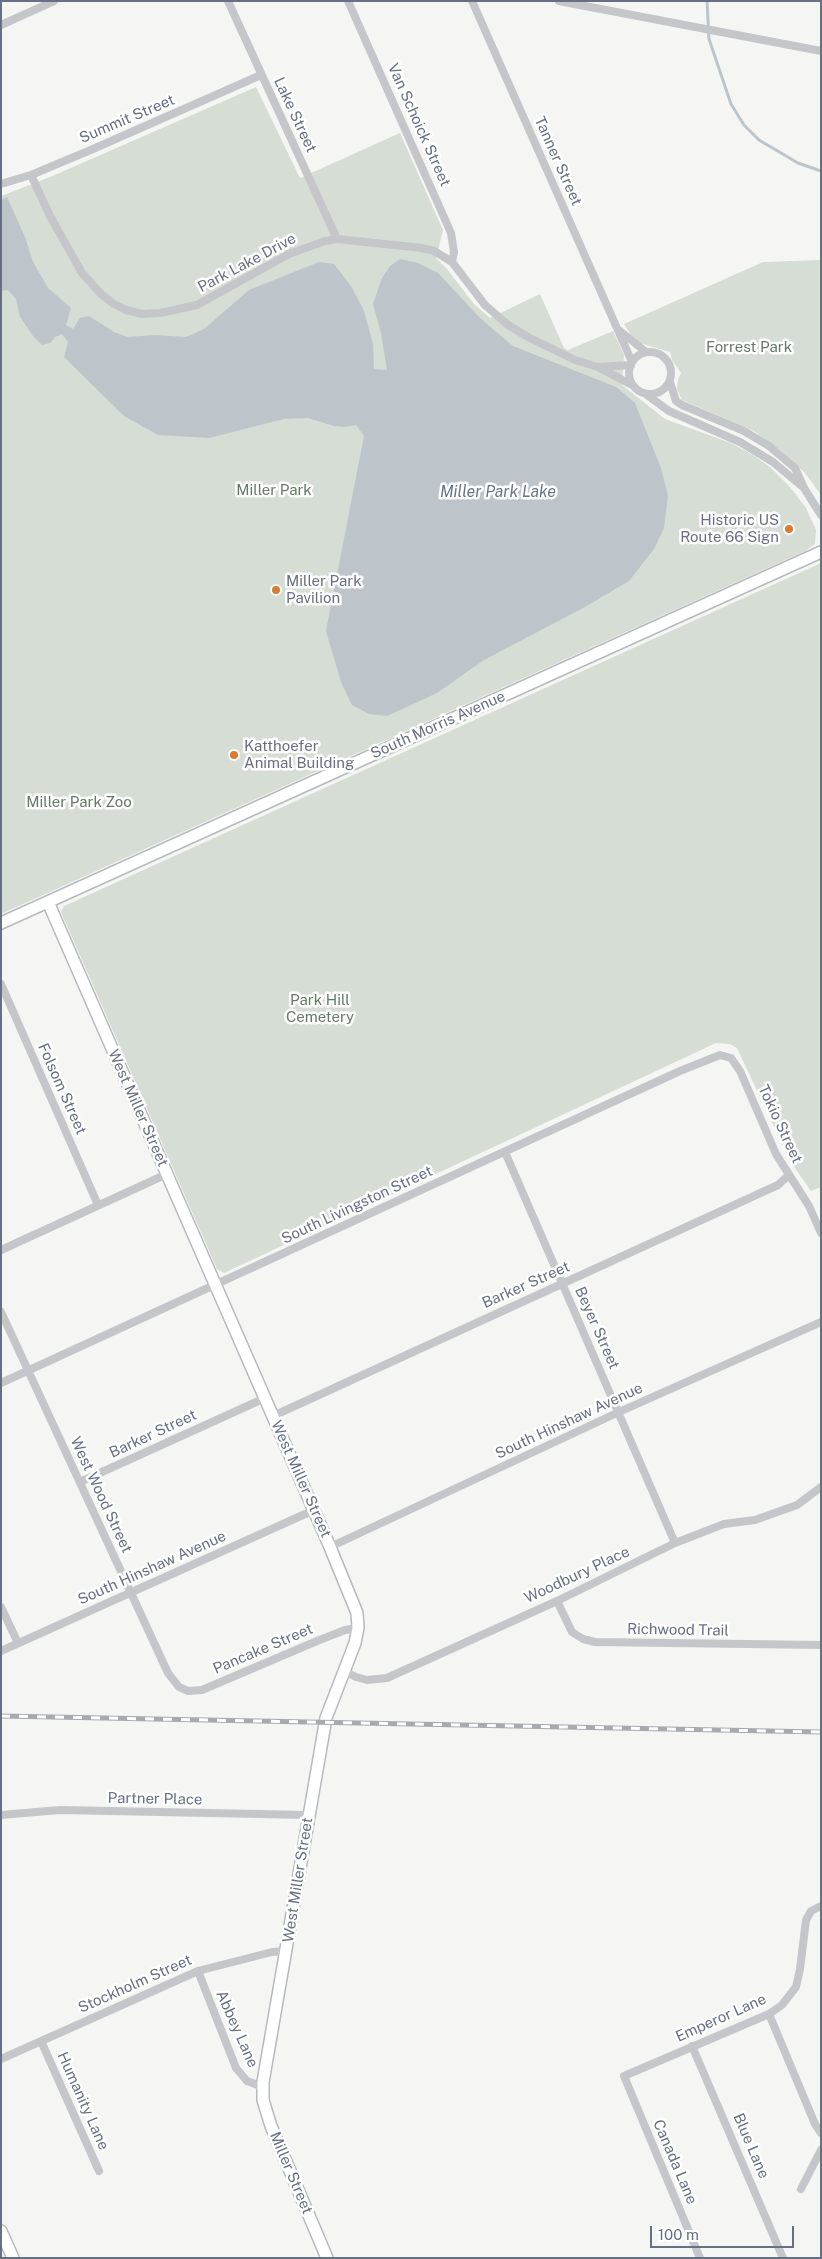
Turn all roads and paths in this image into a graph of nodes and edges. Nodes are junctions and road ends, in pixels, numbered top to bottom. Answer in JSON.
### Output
{"nodes":[{"id":1,"x":54,"y":1,"type":"edge"},
{"id":2,"x":228,"y":1,"type":"edge"},
{"id":3,"x":348,"y":1,"type":"edge"},
{"id":4,"x":472,"y":1,"type":"edge"},
{"id":5,"x":559,"y":1,"type":"edge"},
{"id":6,"x":1,"y":25,"type":"edge"},
{"id":7,"x":821,"y":51,"type":"edge"},
{"id":8,"x":261,"y":75,"type":"junction"},
{"id":9,"x":31,"y":174,"type":"junction"},
{"id":10,"x":1,"y":184,"type":"edge"},
{"id":11,"x":337,"y":239,"type":"junction"},
{"id":12,"x":452,"y":262,"type":"junction"},
{"id":13,"x":620,"y":331,"type":"junction"},
{"id":14,"x":646,"y":352,"type":"junction"},
{"id":15,"x":631,"y":363,"type":"junction"},
{"id":16,"x":598,"y":367,"type":"junction"},
{"id":17,"x":670,"y":382,"type":"junction"},
{"id":18,"x":632,"y":385,"type":"junction"},
{"id":19,"x":647,"y":395,"type":"junction"},
{"id":20,"x":804,"y":488,"type":"junction"},
{"id":21,"x":821,"y":515,"type":"edge"},
{"id":22,"x":821,"y":552,"type":"edge"},
{"id":23,"x":48,"y":902,"type":"junction"},
{"id":24,"x":1,"y":923,"type":"edge"},
{"id":25,"x":1,"y":984,"type":"edge"},
{"id":26,"x":726,"y":1055,"type":"joint"},
{"id":27,"x":505,"y":1152,"type":"junction"},
{"id":28,"x":167,"y":1174,"type":"junction"},
{"id":29,"x":789,"y":1175,"type":"junction"},
{"id":30,"x":98,"y":1205,"type":"junction"},
{"id":31,"x":821,"y":1233,"type":"edge"},
{"id":32,"x":1,"y":1250,"type":"edge"},
{"id":33,"x":563,"y":1284,"type":"junction"},
{"id":34,"x":215,"y":1285,"type":"junction"},
{"id":35,"x":1,"y":1312,"type":"edge"},
{"id":36,"x":821,"y":1322,"type":"edge"},
{"id":37,"x":28,"y":1371,"type":"junction"},
{"id":38,"x":1,"y":1383,"type":"edge"},
{"id":39,"x":265,"y":1398,"type":"junction"},
{"id":40,"x":619,"y":1412,"type":"junction"},
{"id":41,"x":273,"y":1416,"type":"junction"},
{"id":42,"x":80,"y":1482,"type":"junction"},
{"id":43,"x":821,"y":1487,"type":"edge"},
{"id":44,"x":314,"y":1510,"type":"junction"},
{"id":45,"x":676,"y":1544,"type":"junction"},
{"id":46,"x":330,"y":1547,"type":"junction"},
{"id":47,"x":131,"y":1593,"type":"junction"},
{"id":48,"x":557,"y":1601,"type":"junction"},
{"id":49,"x":1,"y":1607,"type":"edge"},
{"id":50,"x":358,"y":1628,"type":"junction"},
{"id":51,"x":18,"y":1643,"type":"junction"},
{"id":52,"x":821,"y":1645,"type":"edge"},
{"id":53,"x":1,"y":1651,"type":"edge"},
{"id":54,"x":344,"y":1671,"type":"junction"},
{"id":55,"x":179,"y":1687,"type":"joint"},
{"id":56,"x":1,"y":1815,"type":"edge"},
{"id":57,"x":308,"y":1815,"type":"junction"},
{"id":58,"x":821,"y":1906,"type":"edge"},
{"id":59,"x":286,"y":1951,"type":"junction"},
{"id":60,"x":198,"y":1971,"type":"junction"},
{"id":61,"x":769,"y":2014,"type":"junction"},
{"id":62,"x":41,"y":2041,"type":"junction"},
{"id":63,"x":692,"y":2046,"type":"junction"},
{"id":64,"x":1,"y":2059,"type":"edge"},
{"id":65,"x":624,"y":2076,"type":"joint"},
{"id":66,"x":263,"y":2087,"type":"junction"},
{"id":67,"x":821,"y":2133,"type":"edge"},
{"id":68,"x":821,"y":2150,"type":"edge"},
{"id":69,"x":100,"y":2171,"type":"dead end"},
{"id":70,"x":801,"y":2189,"type":"dead end"},
{"id":71,"x":2,"y":2233,"type":"edge"},
{"id":72,"x":13,"y":2258,"type":"edge"},
{"id":73,"x":328,"y":2258,"type":"edge"},
{"id":74,"x":700,"y":2258,"type":"edge"},
{"id":75,"x":783,"y":2258,"type":"edge"}],
"edges":[{"from":1,"to":6,"type":"street"},
{"from":2,"to":8,"type":"street","name":"Lake Street"},
{"from":3,"to":12,"type":"street","name":"Van Schoick Street"},
{"from":4,"to":13,"type":"street","name":"Tanner Street"},
{"from":5,"to":7,"type":"street"},
{"from":8,"to":9,"type":"street","name":"Summit Street"},
{"from":8,"to":11,"type":"street","name":"Lake Street"},
{"from":9,"to":10,"type":"street","name":"Summit Street"},
{"from":9,"to":11,"type":"street","name":"Park Lake Drive"},
{"from":11,"to":12,"type":"street","name":"Park Lake Drive"},
{"from":12,"to":16,"type":"street","name":"Park Lake Drive"},
{"from":13,"to":14,"type":"street","name":"Tanner Street"},
{"from":13,"to":15,"type":"street","name":"Tanner Street"},
{"from":14,"to":15,"type":"street"},
{"from":14,"to":17,"type":"street"},
{"from":15,"to":16,"type":"street","name":"Park Lake Drive"},
{"from":15,"to":18,"type":"street"},
{"from":16,"to":18,"type":"street","name":"Park Lake Drive"},
{"from":17,"to":19,"type":"street"},
{"from":17,"to":20,"type":"street"},
{"from":18,"to":19,"type":"street"},
{"from":19,"to":20,"type":"street"},
{"from":20,"to":21,"type":"street"},
{"from":22,"to":23,"type":"street","name":"South Morris Avenue"},
{"from":23,"to":24,"type":"street","name":"South Morris Avenue"},
{"from":23,"to":28,"type":"street","name":"West Miller Street"},
{"from":25,"to":30,"type":"street","name":"Folsom Street"},
{"from":26,"to":27,"type":"street","name":"South Livingston Street"},
{"from":26,"to":29,"type":"street","name":"Tokio Street"},
{"from":27,"to":33,"type":"street","name":"Beyer Street"},
{"from":27,"to":34,"type":"street","name":"South Livingston Street"},
{"from":28,"to":30,"type":"street"},
{"from":28,"to":34,"type":"street","name":"West Miller Street"},
{"from":29,"to":31,"type":"street","name":"Tokio Street"},
{"from":29,"to":33,"type":"street","name":"Barker Street"},
{"from":30,"to":32,"type":"street"},
{"from":33,"to":40,"type":"street","name":"Beyer Street"},
{"from":33,"to":41,"type":"street","name":"Barker Street"},
{"from":34,"to":37,"type":"street","name":"South Livingston Street"},
{"from":34,"to":39,"type":"street","name":"West Miller Street"},
{"from":35,"to":37,"type":"street","name":"West Wood Street"},
{"from":36,"to":40,"type":"street","name":"South Hinshaw Avenue"},
{"from":37,"to":38,"type":"street","name":"South Livingston Street"},
{"from":37,"to":42,"type":"street","name":"West Wood Street"},
{"from":39,"to":41,"type":"street","name":"West Miller Street"},
{"from":39,"to":42,"type":"street","name":"Barker Street"},
{"from":40,"to":45,"type":"street","name":"Beyer Street"},
{"from":40,"to":46,"type":"street","name":"South Hinshaw Avenue"},
{"from":41,"to":44,"type":"street","name":"West Miller Street"},
{"from":42,"to":47,"type":"street","name":"West Wood Street"},
{"from":43,"to":45,"type":"street","name":"Woodbury Place"},
{"from":44,"to":46,"type":"street","name":"West Miller Street"},
{"from":44,"to":47,"type":"street","name":"South Hinshaw Avenue"},
{"from":45,"to":48,"type":"street","name":"Woodbury Place"},
{"from":46,"to":50,"type":"street","name":"West Miller Street"},
{"from":47,"to":51,"type":"street","name":"South Hinshaw Avenue"},
{"from":47,"to":55,"type":"street","name":"West Wood Street"},
{"from":48,"to":52,"type":"street","name":"Richwood Trail"},
{"from":48,"to":54,"type":"street","name":"Woodbury Place"},
{"from":49,"to":51,"type":"street"},
{"from":50,"to":54,"type":"street","name":"West Miller Street"},
{"from":50,"to":55,"type":"street","name":"Pancake Street"},
{"from":51,"to":53,"type":"street","name":"South Hinshaw Avenue"},
{"from":54,"to":57,"type":"street","name":"West Miller Street"},
{"from":56,"to":57,"type":"street","name":"Partner Place"},
{"from":57,"to":59,"type":"street","name":"West Miller Street"},
{"from":58,"to":61,"type":"street","name":"Emperor Lane"},
{"from":59,"to":60,"type":"street","name":"Stockholm Street"},
{"from":59,"to":66,"type":"street","name":"West Miller Street"},
{"from":60,"to":62,"type":"street","name":"Stockholm Street"},
{"from":60,"to":66,"type":"street","name":"Abbey Lane"},
{"from":61,"to":63,"type":"street","name":"Emperor Lane"},
{"from":61,"to":67,"type":"street"},
{"from":62,"to":64,"type":"street","name":"Stockholm Street"},
{"from":62,"to":69,"type":"street","name":"Humanity Lane"},
{"from":63,"to":65,"type":"street","name":"Emperor Lane"},
{"from":63,"to":75,"type":"street","name":"Blue Lane"},
{"from":65,"to":74,"type":"street","name":"Canada Lane"},
{"from":66,"to":73,"type":"street","name":"Miller Street"},
{"from":68,"to":70,"type":"street"},
{"from":71,"to":72,"type":"street"}]}
